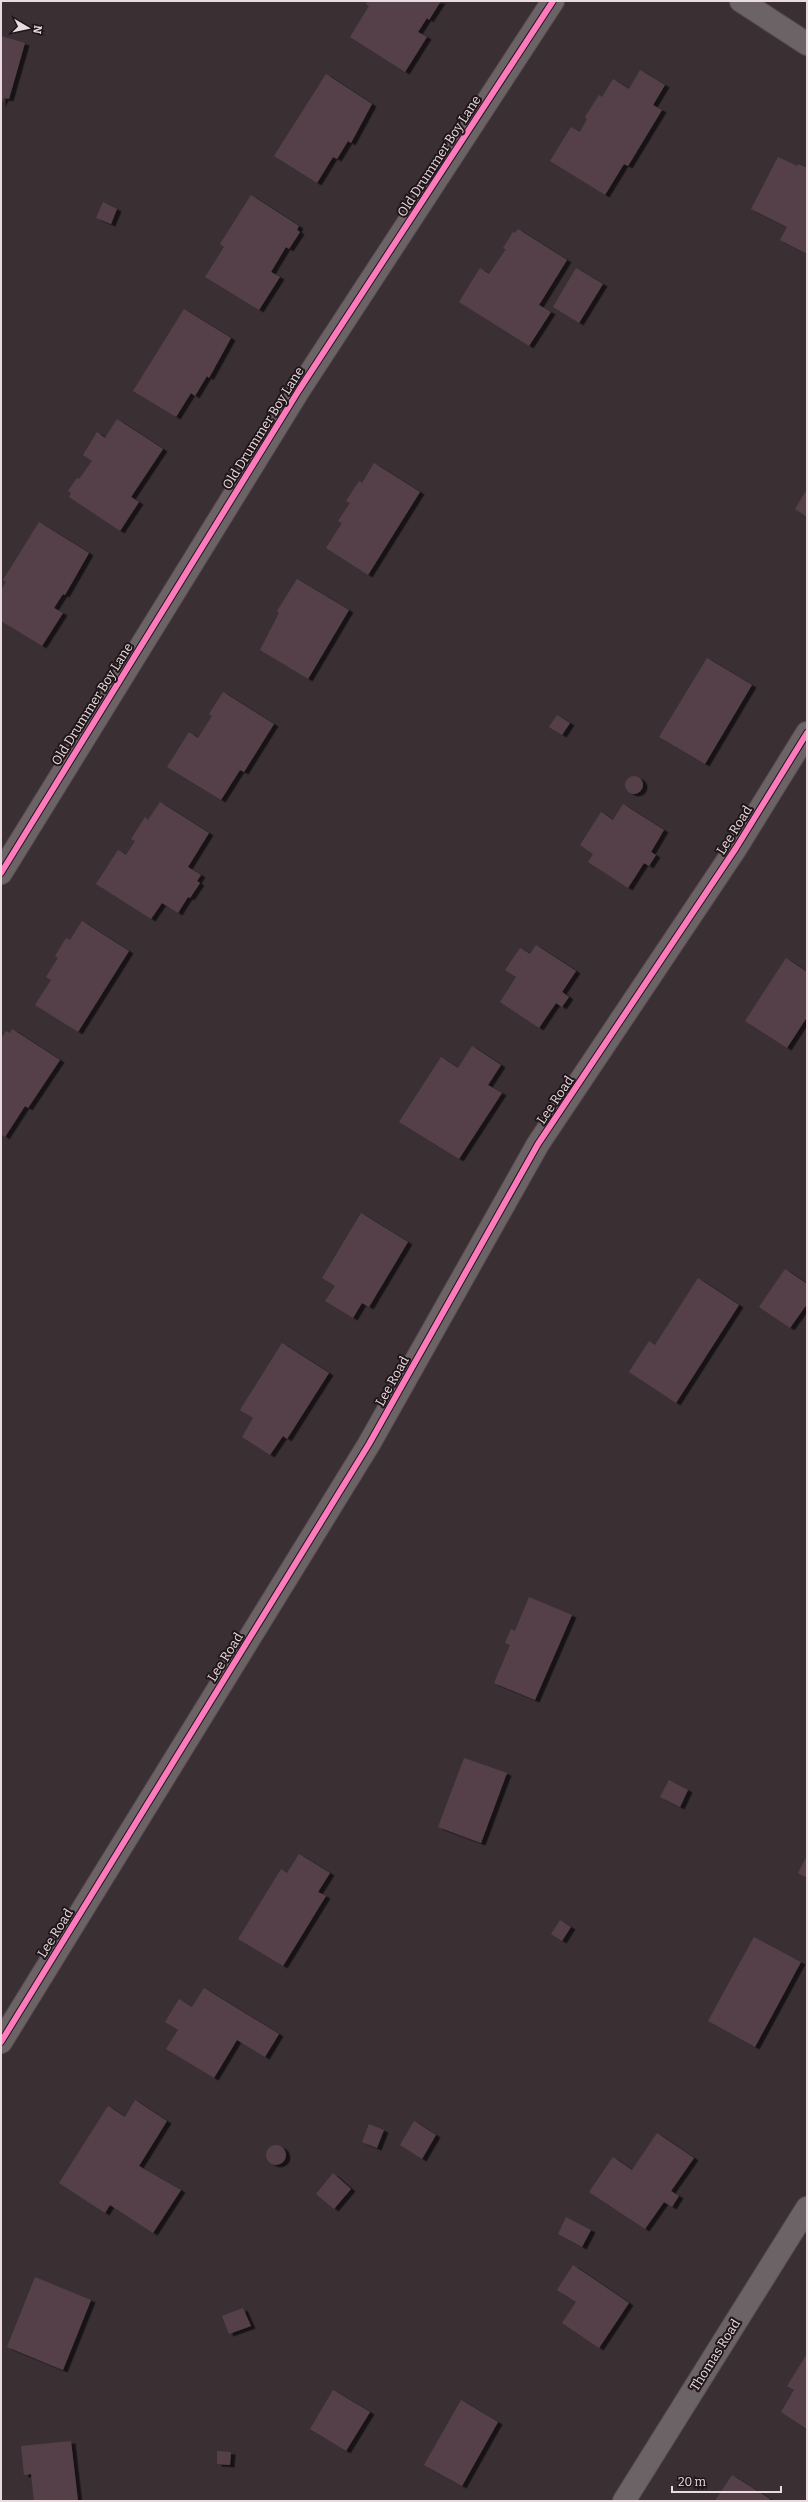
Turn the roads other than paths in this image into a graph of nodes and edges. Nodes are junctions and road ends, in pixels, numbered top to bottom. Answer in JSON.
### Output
{"nodes":[{"id":1,"x":553,"y":1,"type":"edge"},
{"id":2,"x":741,"y":1,"type":"edge"},
{"id":3,"x":807,"y":44,"type":"edge"},
{"id":4,"x":807,"y":733,"type":"edge"},
{"id":5,"x":1,"y":873,"type":"edge"},
{"id":6,"x":1,"y":2042,"type":"edge"},
{"id":7,"x":807,"y":2208,"type":"edge"},
{"id":8,"x":624,"y":2501,"type":"edge"}],
"edges":[{"from":1,"to":5,"type":"street","name":"Old Drummer Boy Lane"},
{"from":2,"to":3,"type":"street"},
{"from":4,"to":6,"type":"street","name":"Lee Road"},
{"from":7,"to":8,"type":"street","name":"Thomas Road"}]}
